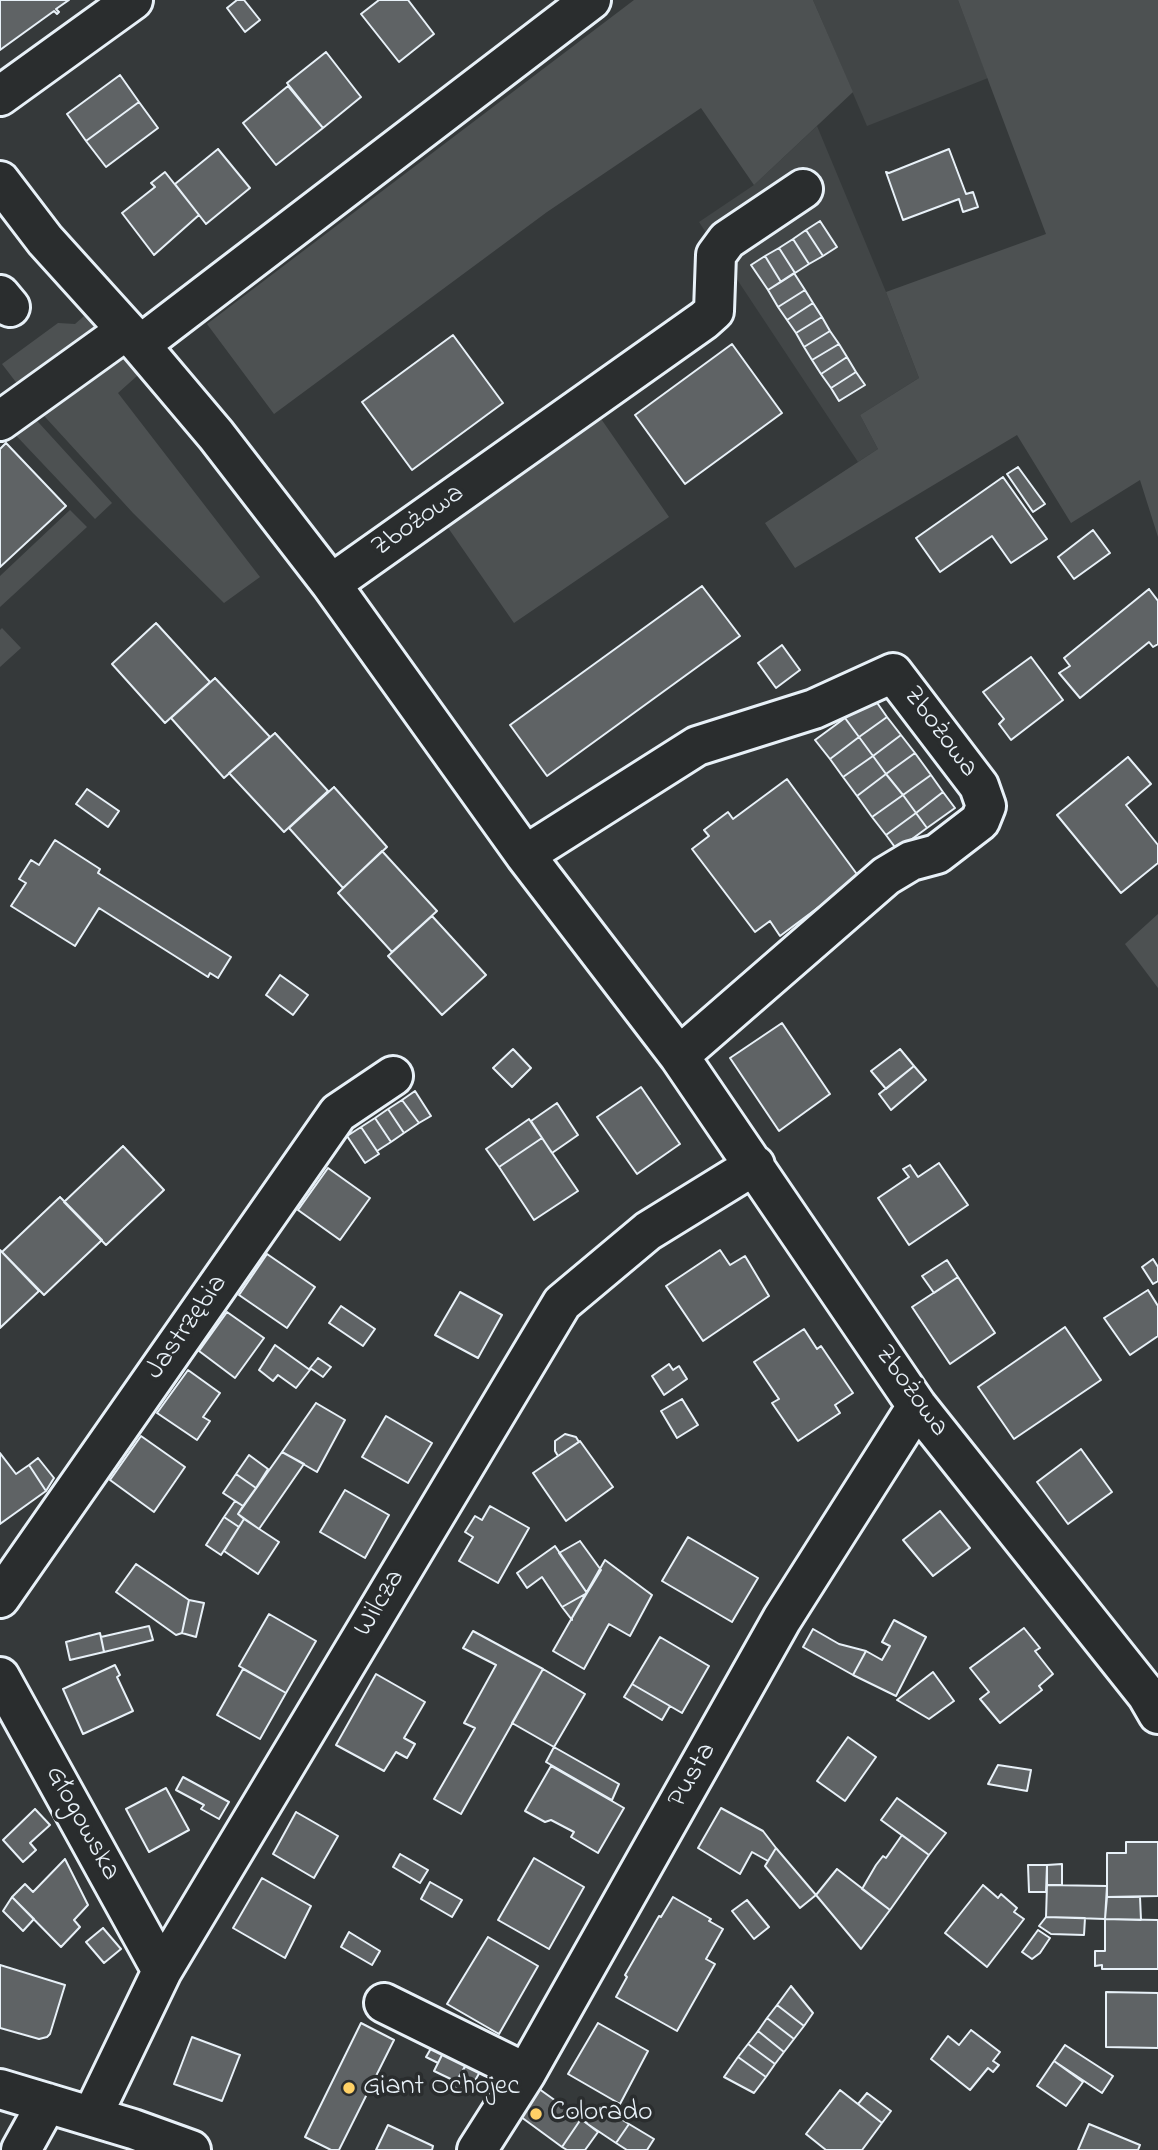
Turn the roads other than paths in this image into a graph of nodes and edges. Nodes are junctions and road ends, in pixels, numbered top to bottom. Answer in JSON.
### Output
{"nodes":[{"id":1,"x":133,"y":0,"type":"edge"},
{"id":2,"x":591,"y":0,"type":"edge"},
{"id":3,"x":0,"y":96,"type":"edge"},
{"id":4,"x":0,"y":181,"type":"edge"},
{"id":5,"x":803,"y":189,"type":"dead end"},
{"id":6,"x":127,"y":342,"type":"junction"},
{"id":7,"x":0,"y":421,"type":"edge"},
{"id":8,"x":331,"y":584,"type":"junction"},
{"id":9,"x":525,"y":855,"type":"junction"},
{"id":10,"x":679,"y":1056,"type":"junction"},
{"id":11,"x":393,"y":1076,"type":"dead end"},
{"id":12,"x":755,"y":1165,"type":"junction"},
{"id":13,"x":918,"y":1406,"type":"junction"},
{"id":14,"x":0,"y":1598,"type":"edge"},
{"id":15,"x":0,"y":1676,"type":"edge"},
{"id":16,"x":1158,"y":1714,"type":"edge"},
{"id":17,"x":162,"y":1971,"type":"junction"},
{"id":18,"x":384,"y":2003,"type":"dead end"},
{"id":19,"x":526,"y":2073,"type":"junction"},
{"id":20,"x":0,"y":2089,"type":"edge"},
{"id":21,"x":47,"y":2103,"type":"junction"},
{"id":22,"x":92,"y":2116,"type":"junction"},
{"id":23,"x":21,"y":2150,"type":"edge"},
{"id":24,"x":191,"y":2150,"type":"edge"},
{"id":25,"x":477,"y":2150,"type":"edge"}],
"edges":[{"from":1,"to":3,"type":"street"},
{"from":2,"to":6,"type":"street"},
{"from":4,"to":6,"type":"street","name":"Zbożowa"},
{"from":5,"to":8,"type":"street","name":"Zbożowa"},
{"from":6,"to":7,"type":"street"},
{"from":6,"to":8,"type":"street","name":"Zbożowa"},
{"from":8,"to":9,"type":"street","name":"Zbożowa"},
{"from":9,"to":10,"type":"street","name":"Zbożowa"},
{"from":9,"to":10,"type":"street","name":"Zbożowa"},
{"from":10,"to":12,"type":"street","name":"Zbożowa"},
{"from":11,"to":14,"type":"street","name":"Jastrzębia"},
{"from":12,"to":13,"type":"street","name":"Zbożowa"},
{"from":12,"to":17,"type":"street","name":"Wilcza"},
{"from":13,"to":16,"type":"street","name":"Zbożowa"},
{"from":13,"to":19,"type":"street","name":"Pusta"},
{"from":15,"to":17,"type":"street","name":"Głogowska"},
{"from":17,"to":22,"type":"street","name":"Wilcza"},
{"from":18,"to":19,"type":"street"},
{"from":19,"to":25,"type":"street","name":"Pusta"},
{"from":20,"to":21,"type":"street"},
{"from":21,"to":22,"type":"street"},
{"from":21,"to":23,"type":"street"},
{"from":22,"to":24,"type":"street"}]}
